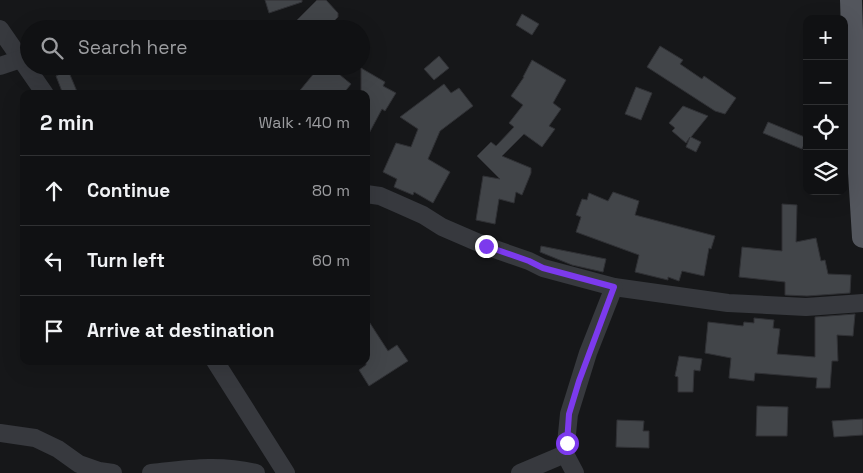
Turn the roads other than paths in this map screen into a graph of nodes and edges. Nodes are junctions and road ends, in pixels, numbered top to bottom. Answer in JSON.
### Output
{"nodes":[{"id":1,"x":851,"y":0,"type":"edge"},
{"id":2,"x":0,"y":28,"type":"edge"},
{"id":3,"x":20,"y":58,"type":"edge"},
{"id":4,"x":20,"y":59,"type":"edge"},
{"id":5,"x":0,"y":66,"type":"edge"},
{"id":6,"x":32,"y":75,"type":"edge"},
{"id":7,"x":42,"y":90,"type":"edge"},
{"id":8,"x":370,"y":195,"type":"edge"},
{"id":9,"x":863,"y":237,"type":"edge"},
{"id":10,"x":614,"y":287,"type":"junction"},
{"id":11,"x":863,"y":302,"type":"edge"},
{"id":12,"x":218,"y":365,"type":"edge"},
{"id":13,"x":0,"y":433,"type":"edge"},
{"id":14,"x":565,"y":454,"type":"junction"},
{"id":15,"x":113,"y":473,"type":"edge"},
{"id":16,"x":151,"y":473,"type":"edge"},
{"id":17,"x":256,"y":473,"type":"edge"},
{"id":18,"x":286,"y":473,"type":"edge"},
{"id":19,"x":520,"y":473,"type":"edge"},
{"id":20,"x":575,"y":473,"type":"edge"}],
"edges":[{"from":1,"to":9,"type":"main road"},
{"from":2,"to":3,"type":"street"},
{"from":4,"to":5,"type":"street"},
{"from":6,"to":7,"type":"street"},
{"from":8,"to":10,"type":"street"},
{"from":10,"to":11,"type":"street"},
{"from":10,"to":14,"type":"street"},
{"from":12,"to":18,"type":"street"},
{"from":13,"to":15,"type":"street"},
{"from":14,"to":19,"type":"street"},
{"from":14,"to":20,"type":"street"},
{"from":16,"to":17,"type":"street"}]}
